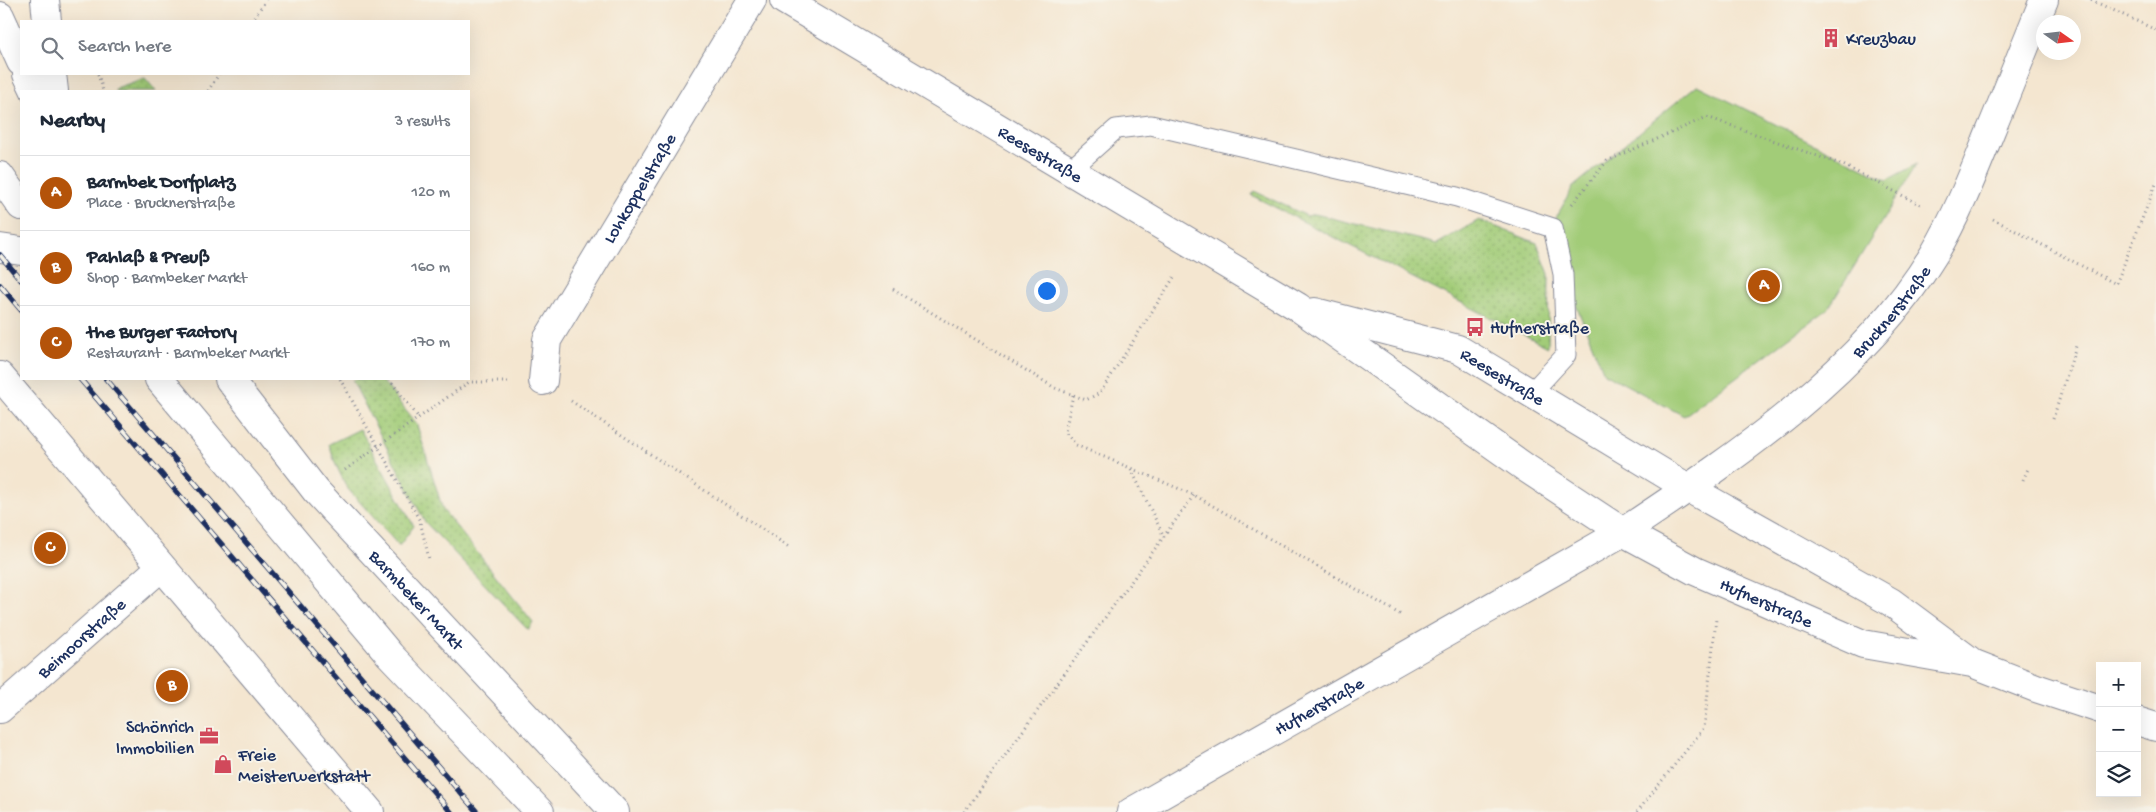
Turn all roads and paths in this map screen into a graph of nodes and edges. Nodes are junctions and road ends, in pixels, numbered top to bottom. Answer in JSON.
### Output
{"nodes":[{"id":1,"x":45,"y":0,"type":"edge"},
{"id":2,"x":266,"y":0,"type":"edge"},
{"id":3,"x":752,"y":0,"type":"edge"},
{"id":4,"x":784,"y":0,"type":"edge"},
{"id":5,"x":2044,"y":0,"type":"edge"},
{"id":6,"x":2091,"y":0,"type":"edge"},
{"id":7,"x":0,"y":16,"type":"edge"},
{"id":8,"x":47,"y":20,"type":"edge"},
{"id":9,"x":253,"y":20,"type":"edge"},
{"id":10,"x":2156,"y":30,"type":"edge"},
{"id":11,"x":20,"y":60,"type":"edge"},
{"id":12,"x":27,"y":75,"type":"edge"},
{"id":13,"x":52,"y":75,"type":"edge"},
{"id":14,"x":98,"y":75,"type":"edge"},
{"id":15,"x":218,"y":75,"type":"edge"},
{"id":16,"x":35,"y":90,"type":"edge"},
{"id":17,"x":54,"y":90,"type":"edge"},
{"id":18,"x":103,"y":90,"type":"edge"},
{"id":19,"x":209,"y":90,"type":"edge"},
{"id":20,"x":1069,"y":171,"type":"junction"},
{"id":21,"x":0,"y":176,"type":"edge"},
{"id":22,"x":2156,"y":184,"type":"edge"},
{"id":23,"x":20,"y":205,"type":"edge"},
{"id":24,"x":1957,"y":212,"type":"junction"},
{"id":25,"x":1553,"y":228,"type":"junction"},
{"id":26,"x":1193,"y":246,"type":"junction"},
{"id":27,"x":0,"y":248,"type":"edge"},
{"id":28,"x":20,"y":250,"type":"edge"},
{"id":29,"x":893,"y":289,"type":"dead end"},
{"id":30,"x":1298,"y":307,"type":"junction"},
{"id":31,"x":2077,"y":343,"type":"dead end"},
{"id":32,"x":0,"y":376,"type":"edge"},
{"id":33,"x":160,"y":380,"type":"edge"},
{"id":34,"x":230,"y":380,"type":"edge"},
{"id":35,"x":341,"y":380,"type":"edge"},
{"id":36,"x":390,"y":380,"type":"edge"},
{"id":37,"x":543,"y":381,"type":"junction"},
{"id":38,"x":1532,"y":393,"type":"junction"},
{"id":39,"x":1073,"y":395,"type":"junction"},
{"id":40,"x":419,"y":418,"type":"junction"},
{"id":41,"x":2053,"y":419,"type":"dead end"},
{"id":42,"x":379,"y":446,"type":"junction"},
{"id":43,"x":1131,"y":469,"type":"junction"},
{"id":44,"x":2028,"y":469,"type":"dead end"},
{"id":45,"x":2023,"y":480,"type":"dead end"},
{"id":46,"x":1688,"y":488,"type":"junction"},
{"id":47,"x":316,"y":491,"type":"junction"},
{"id":48,"x":1194,"y":495,"type":"junction"},
{"id":49,"x":1623,"y":532,"type":"junction"},
{"id":50,"x":1164,"y":537,"type":"junction"},
{"id":51,"x":789,"y":547,"type":"dead end"},
{"id":52,"x":431,"y":566,"type":"dead end"},
{"id":53,"x":162,"y":567,"type":"junction"},
{"id":54,"x":1720,"y":583,"type":"junction"},
{"id":55,"x":1439,"y":637,"type":"junction"},
{"id":56,"x":1972,"y":663,"type":"junction"},
{"id":57,"x":2096,"y":708,"type":"edge"},
{"id":58,"x":0,"y":709,"type":"edge"},
{"id":59,"x":2141,"y":722,"type":"edge"},
{"id":60,"x":2156,"y":727,"type":"edge"},
{"id":61,"x":370,"y":812,"type":"edge"},
{"id":62,"x":540,"y":812,"type":"edge"},
{"id":63,"x":615,"y":812,"type":"edge"},
{"id":64,"x":964,"y":812,"type":"edge"},
{"id":65,"x":1131,"y":812,"type":"edge"},
{"id":66,"x":1637,"y":812,"type":"edge"}],
"edges":[{"from":1,"to":8,"type":"main road"},
{"from":2,"to":9,"type":"path"},
{"from":3,"to":37,"type":"main road","name":"Lohkoppelstraße"},
{"from":4,"to":20,"type":"main road","name":"Reesestraße"},
{"from":5,"to":24,"type":"main road","name":"Brucknerstraße"},
{"from":6,"to":10,"type":"path"},
{"from":7,"to":11,"type":"main road"},
{"from":12,"to":16,"type":"main road"},
{"from":13,"to":17,"type":"main road"},
{"from":14,"to":18,"type":"path"},
{"from":15,"to":19,"type":"path"},
{"from":20,"to":25,"type":"lane"},
{"from":20,"to":26,"type":"main road","name":"Reesestraße"},
{"from":21,"to":23,"type":"main road"},
{"from":22,"to":24,"type":"path"},
{"from":24,"to":25,"type":"path"},
{"from":24,"to":46,"type":"main road","name":"Brucknerstraße"},
{"from":25,"to":38,"type":"lane"},
{"from":26,"to":30,"type":"main road","name":"Reesestraße"},
{"from":26,"to":39,"type":"path"},
{"from":27,"to":28,"type":"main road"},
{"from":29,"to":39,"type":"path"},
{"from":30,"to":38,"type":"main road","name":"Reesestraße"},
{"from":30,"to":49,"type":"main road","name":"Reesestraße"},
{"from":31,"to":41,"type":"path"},
{"from":32,"to":53,"type":"main road"},
{"from":33,"to":62,"type":"main road"},
{"from":34,"to":47,"type":"main road","name":"Barmbeker Markt"},
{"from":35,"to":42,"type":"path"},
{"from":36,"to":40,"type":"path"},
{"from":37,"to":40,"type":"path"},
{"from":37,"to":51,"type":"path"},
{"from":38,"to":46,"type":"main road","name":"Reesestraße"},
{"from":39,"to":43,"type":"path"},
{"from":40,"to":42,"type":"path"},
{"from":42,"to":47,"type":"path"},
{"from":42,"to":52,"type":"path"},
{"from":43,"to":48,"type":"path"},
{"from":43,"to":50,"type":"path"},
{"from":44,"to":45,"type":"path"},
{"from":46,"to":49,"type":"main road","name":"Brucknerstraße"},
{"from":46,"to":56,"type":"main road","name":"Hufnerstraße"},
{"from":47,"to":63,"type":"main road","name":"Barmbeker Markt"},
{"from":48,"to":50,"type":"path"},
{"from":48,"to":55,"type":"path"},
{"from":49,"to":54,"type":"main road","name":"Hufnerstraße"},
{"from":49,"to":55,"type":"main road","name":"Hufnerstraße"},
{"from":50,"to":64,"type":"path"},
{"from":53,"to":58,"type":"main road","name":"Beimoorstraße"},
{"from":53,"to":61,"type":"main road"},
{"from":54,"to":56,"type":"main road","name":"Hufnerstraße"},
{"from":54,"to":66,"type":"path"},
{"from":55,"to":65,"type":"main road","name":"Hufnerstraße"},
{"from":56,"to":57,"type":"main road","name":"Hufnerstraße"},
{"from":59,"to":60,"type":"main road"}]}
